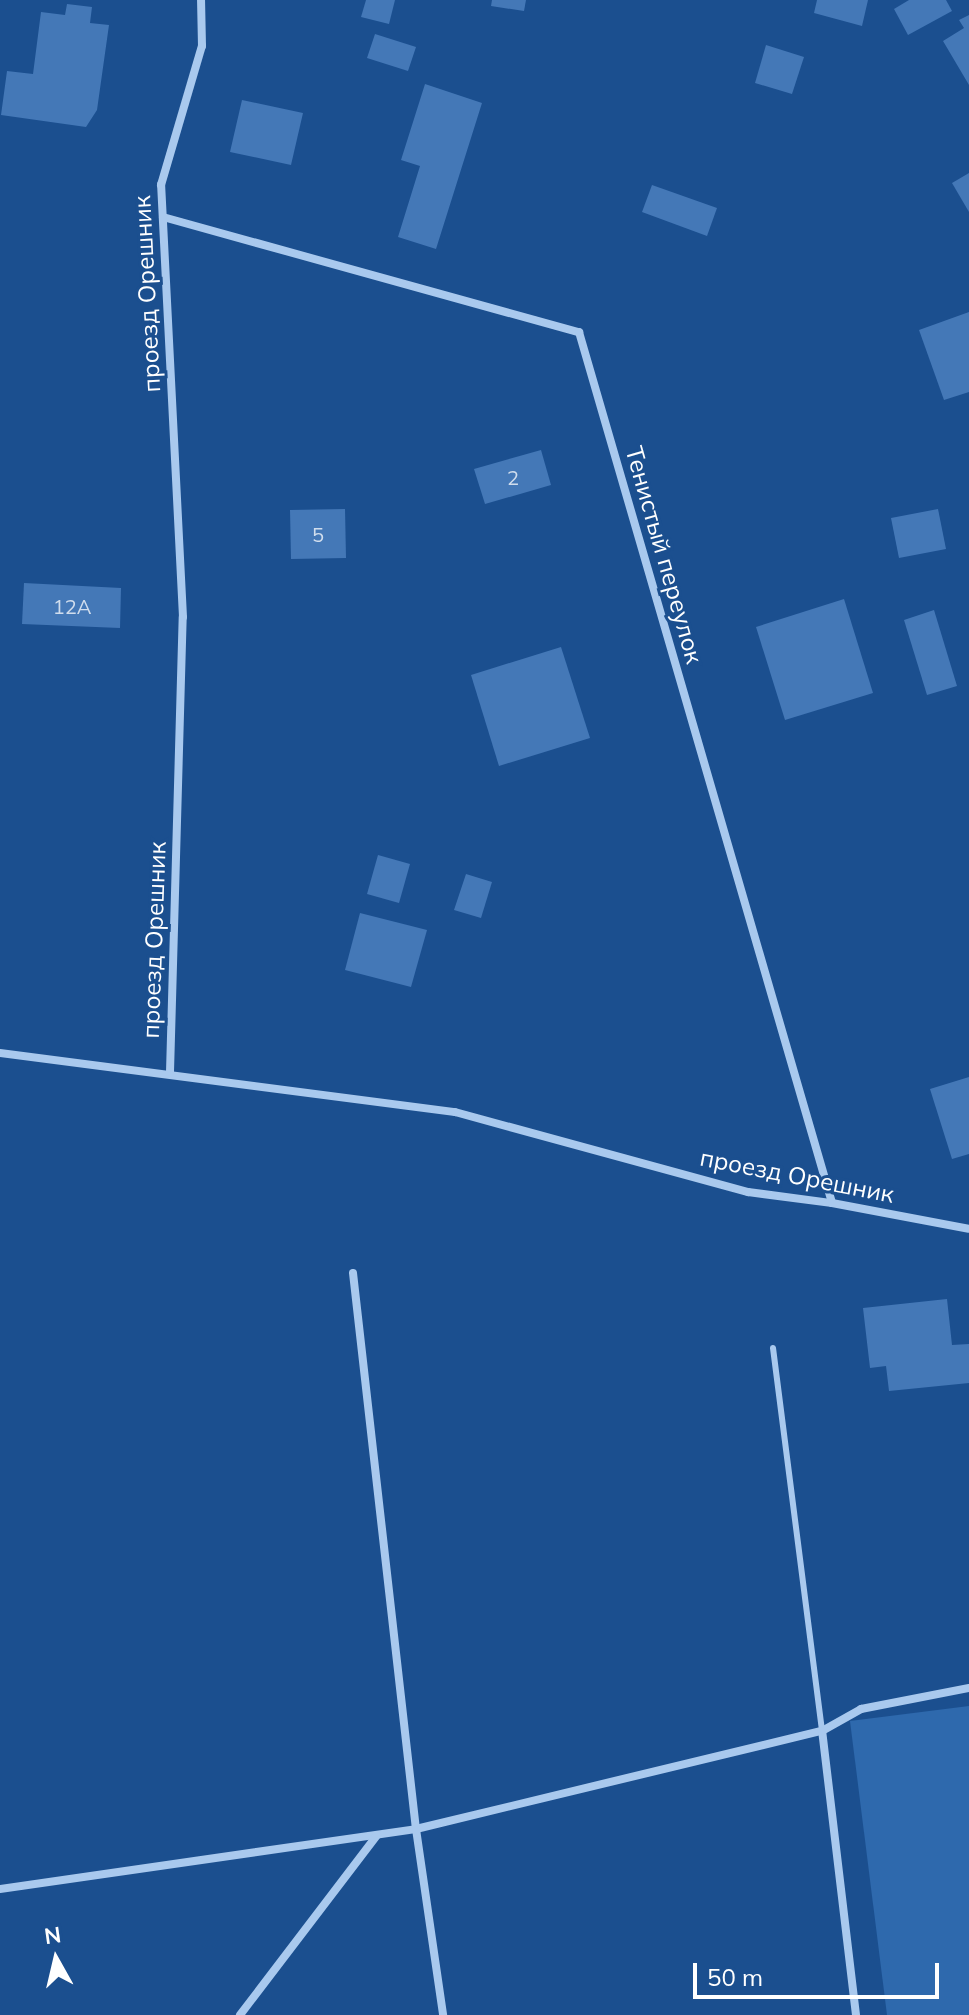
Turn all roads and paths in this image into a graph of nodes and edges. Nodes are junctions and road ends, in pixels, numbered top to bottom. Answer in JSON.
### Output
{"nodes":[{"id":1,"x":201,"y":0,"type":"edge"},
{"id":2,"x":163,"y":217,"type":"junction"},
{"id":3,"x":0,"y":1053,"type":"edge"},
{"id":4,"x":170,"y":1072,"type":"junction"},
{"id":5,"x":832,"y":1203,"type":"junction"},
{"id":6,"x":969,"y":1229,"type":"edge"},
{"id":7,"x":353,"y":1273,"type":"dead end"},
{"id":8,"x":773,"y":1348,"type":"dead end"},
{"id":9,"x":969,"y":1688,"type":"edge"},
{"id":10,"x":822,"y":1731,"type":"junction"},
{"id":11,"x":416,"y":1829,"type":"junction"},
{"id":12,"x":377,"y":1835,"type":"junction"},
{"id":13,"x":0,"y":1889,"type":"edge"},
{"id":14,"x":240,"y":2015,"type":"edge"},
{"id":15,"x":443,"y":2015,"type":"edge"},
{"id":16,"x":856,"y":2015,"type":"edge"}],
"edges":[{"from":1,"to":2,"type":"street","name":"проезд Орешник"},
{"from":2,"to":4,"type":"street","name":"проезд Орешник"},
{"from":2,"to":5,"type":"street","name":"Тенистый переулок"},
{"from":3,"to":4,"type":"street"},
{"from":4,"to":5,"type":"street","name":"проезд Орешник"},
{"from":5,"to":6,"type":"street","name":"проезд Орешник"},
{"from":7,"to":11,"type":"street"},
{"from":8,"to":10,"type":"lane"},
{"from":9,"to":10,"type":"street"},
{"from":10,"to":11,"type":"street"},
{"from":10,"to":16,"type":"street"},
{"from":11,"to":12,"type":"street"},
{"from":11,"to":15,"type":"street"},
{"from":12,"to":13,"type":"street"},
{"from":12,"to":14,"type":"street"}]}
